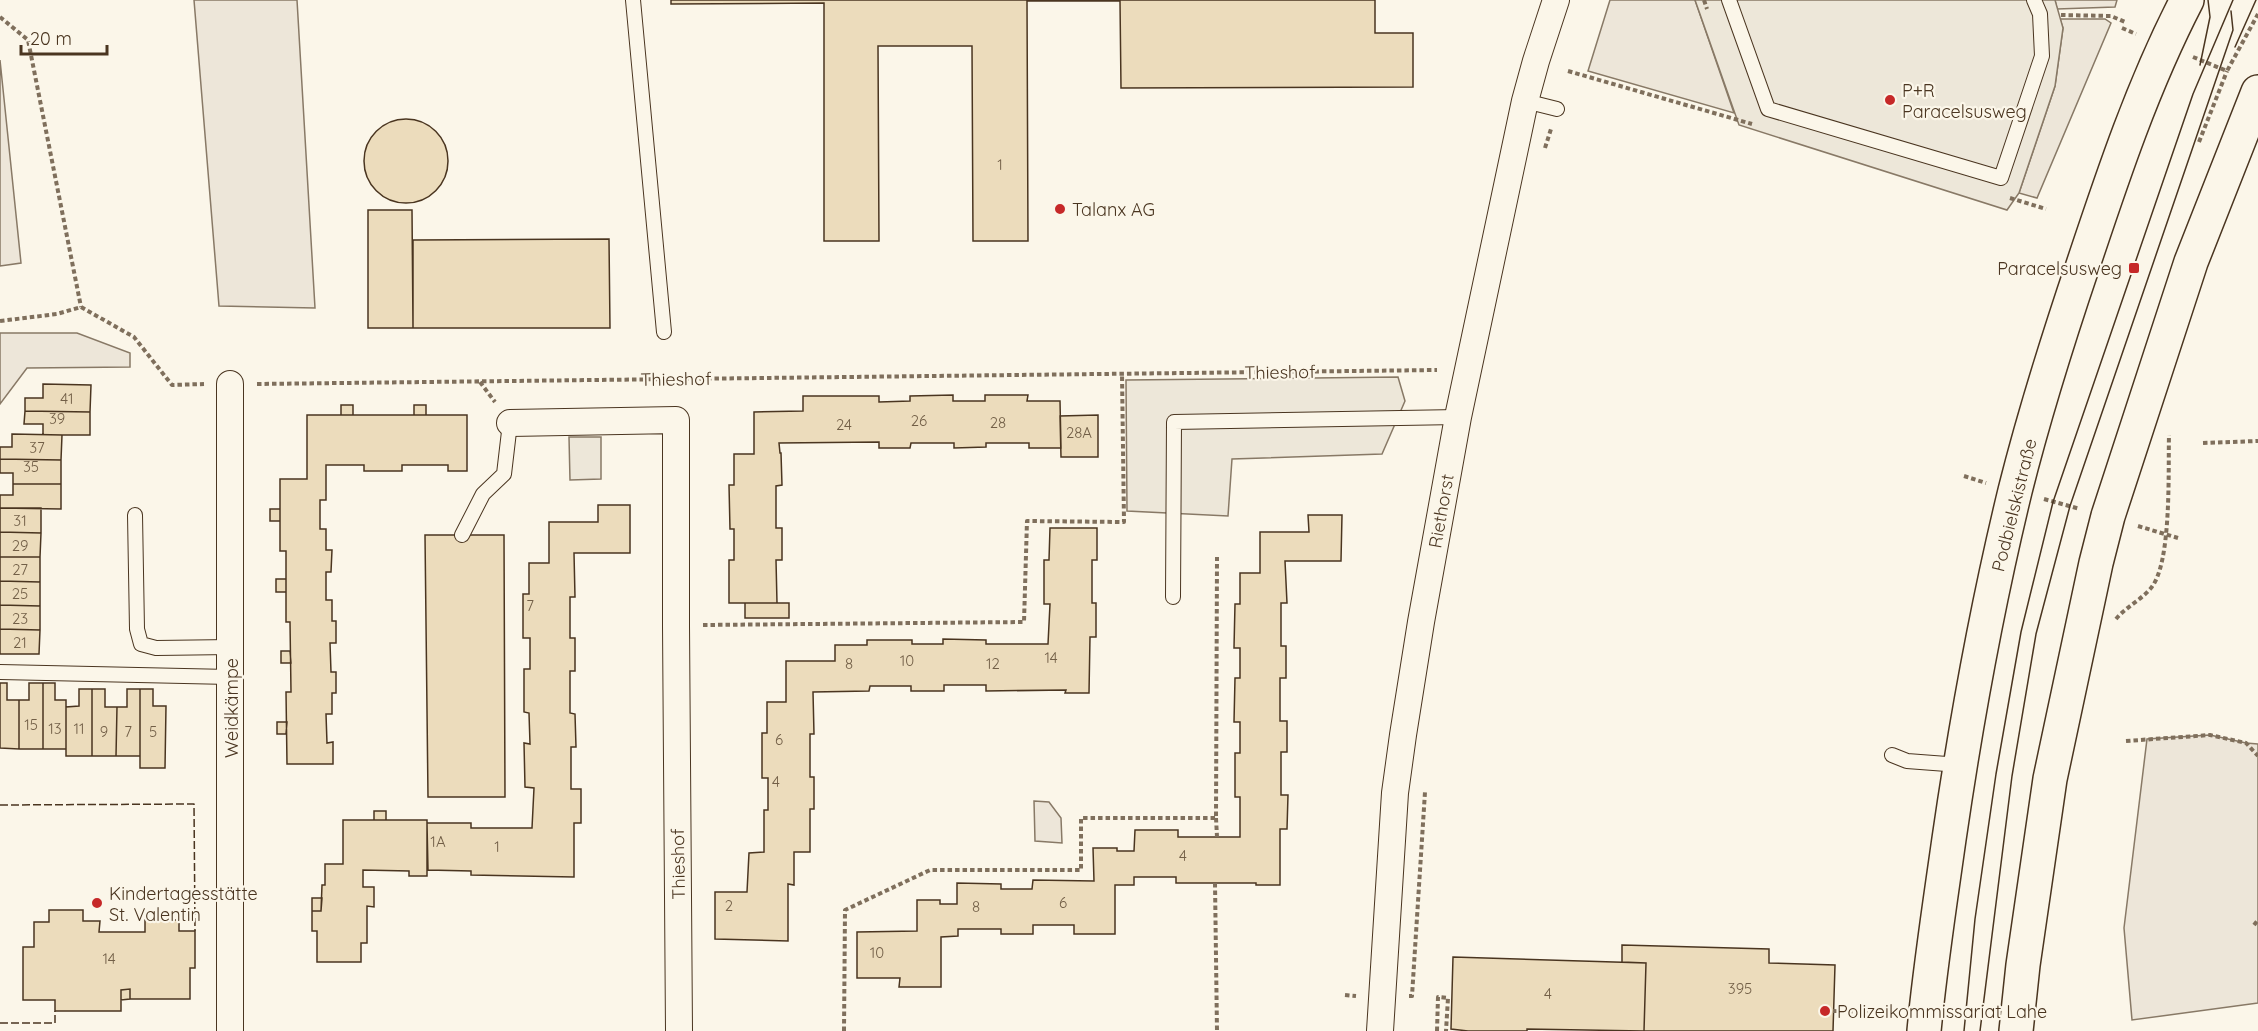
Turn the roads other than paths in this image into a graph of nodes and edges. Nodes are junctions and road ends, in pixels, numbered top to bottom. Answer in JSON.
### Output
{"nodes":[{"id":1,"x":633,"y":0,"type":"edge"},
{"id":2,"x":1556,"y":0,"type":"edge"},
{"id":3,"x":1729,"y":0,"type":"edge"},
{"id":4,"x":2034,"y":0,"type":"edge"},
{"id":5,"x":2187,"y":0,"type":"edge"},
{"id":6,"x":2258,"y":92,"type":"edge"},
{"id":7,"x":1526,"y":101,"type":"junction"},
{"id":8,"x":1557,"y":108,"type":"road end"},
{"id":9,"x":664,"y":332,"type":"dead end"},
{"id":10,"x":230,"y":384,"type":"road end"},
{"id":11,"x":1458,"y":417,"type":"junction"},
{"id":12,"x":510,"y":423,"type":"joint"},
{"id":13,"x":135,"y":515,"type":"dead end"},
{"id":14,"x":462,"y":535,"type":"dead end"},
{"id":15,"x":1173,"y":597,"type":"dead end"},
{"id":16,"x":231,"y":647,"type":"junction"},
{"id":17,"x":0,"y":672,"type":"edge"},
{"id":18,"x":230,"y":676,"type":"junction"},
{"id":19,"x":1892,"y":755,"type":"dead end"},
{"id":20,"x":1960,"y":765,"type":"junction"},
{"id":21,"x":230,"y":1031,"type":"edge"},
{"id":22,"x":680,"y":1031,"type":"edge"},
{"id":23,"x":1380,"y":1031,"type":"edge"},
{"id":24,"x":1924,"y":1031,"type":"edge"},
{"id":25,"x":2016,"y":1031,"type":"edge"}],
"edges":[{"from":1,"to":9,"type":"lane"},
{"from":2,"to":7,"type":"street","name":"Riethorst"},
{"from":3,"to":4,"type":"lane"},
{"from":5,"to":20,"type":"main road","name":"Podbielskistraße"},
{"from":6,"to":25,"type":"main road"},
{"from":7,"to":8,"type":"lane"},
{"from":7,"to":11,"type":"street","name":"Riethorst"},
{"from":10,"to":16,"type":"street","name":"Weidkämpe"},
{"from":11,"to":15,"type":"lane"},
{"from":11,"to":23,"type":"street","name":"Riethorst"},
{"from":12,"to":14,"type":"lane"},
{"from":12,"to":22,"type":"street","name":"Thieshof"},
{"from":13,"to":16,"type":"lane"},
{"from":16,"to":18,"type":"street","name":"Weidkämpe"},
{"from":17,"to":18,"type":"lane"},
{"from":18,"to":21,"type":"street","name":"Weidkämpe"},
{"from":19,"to":20,"type":"lane"},
{"from":20,"to":24,"type":"main road","name":"Podbielskistraße"}]}
